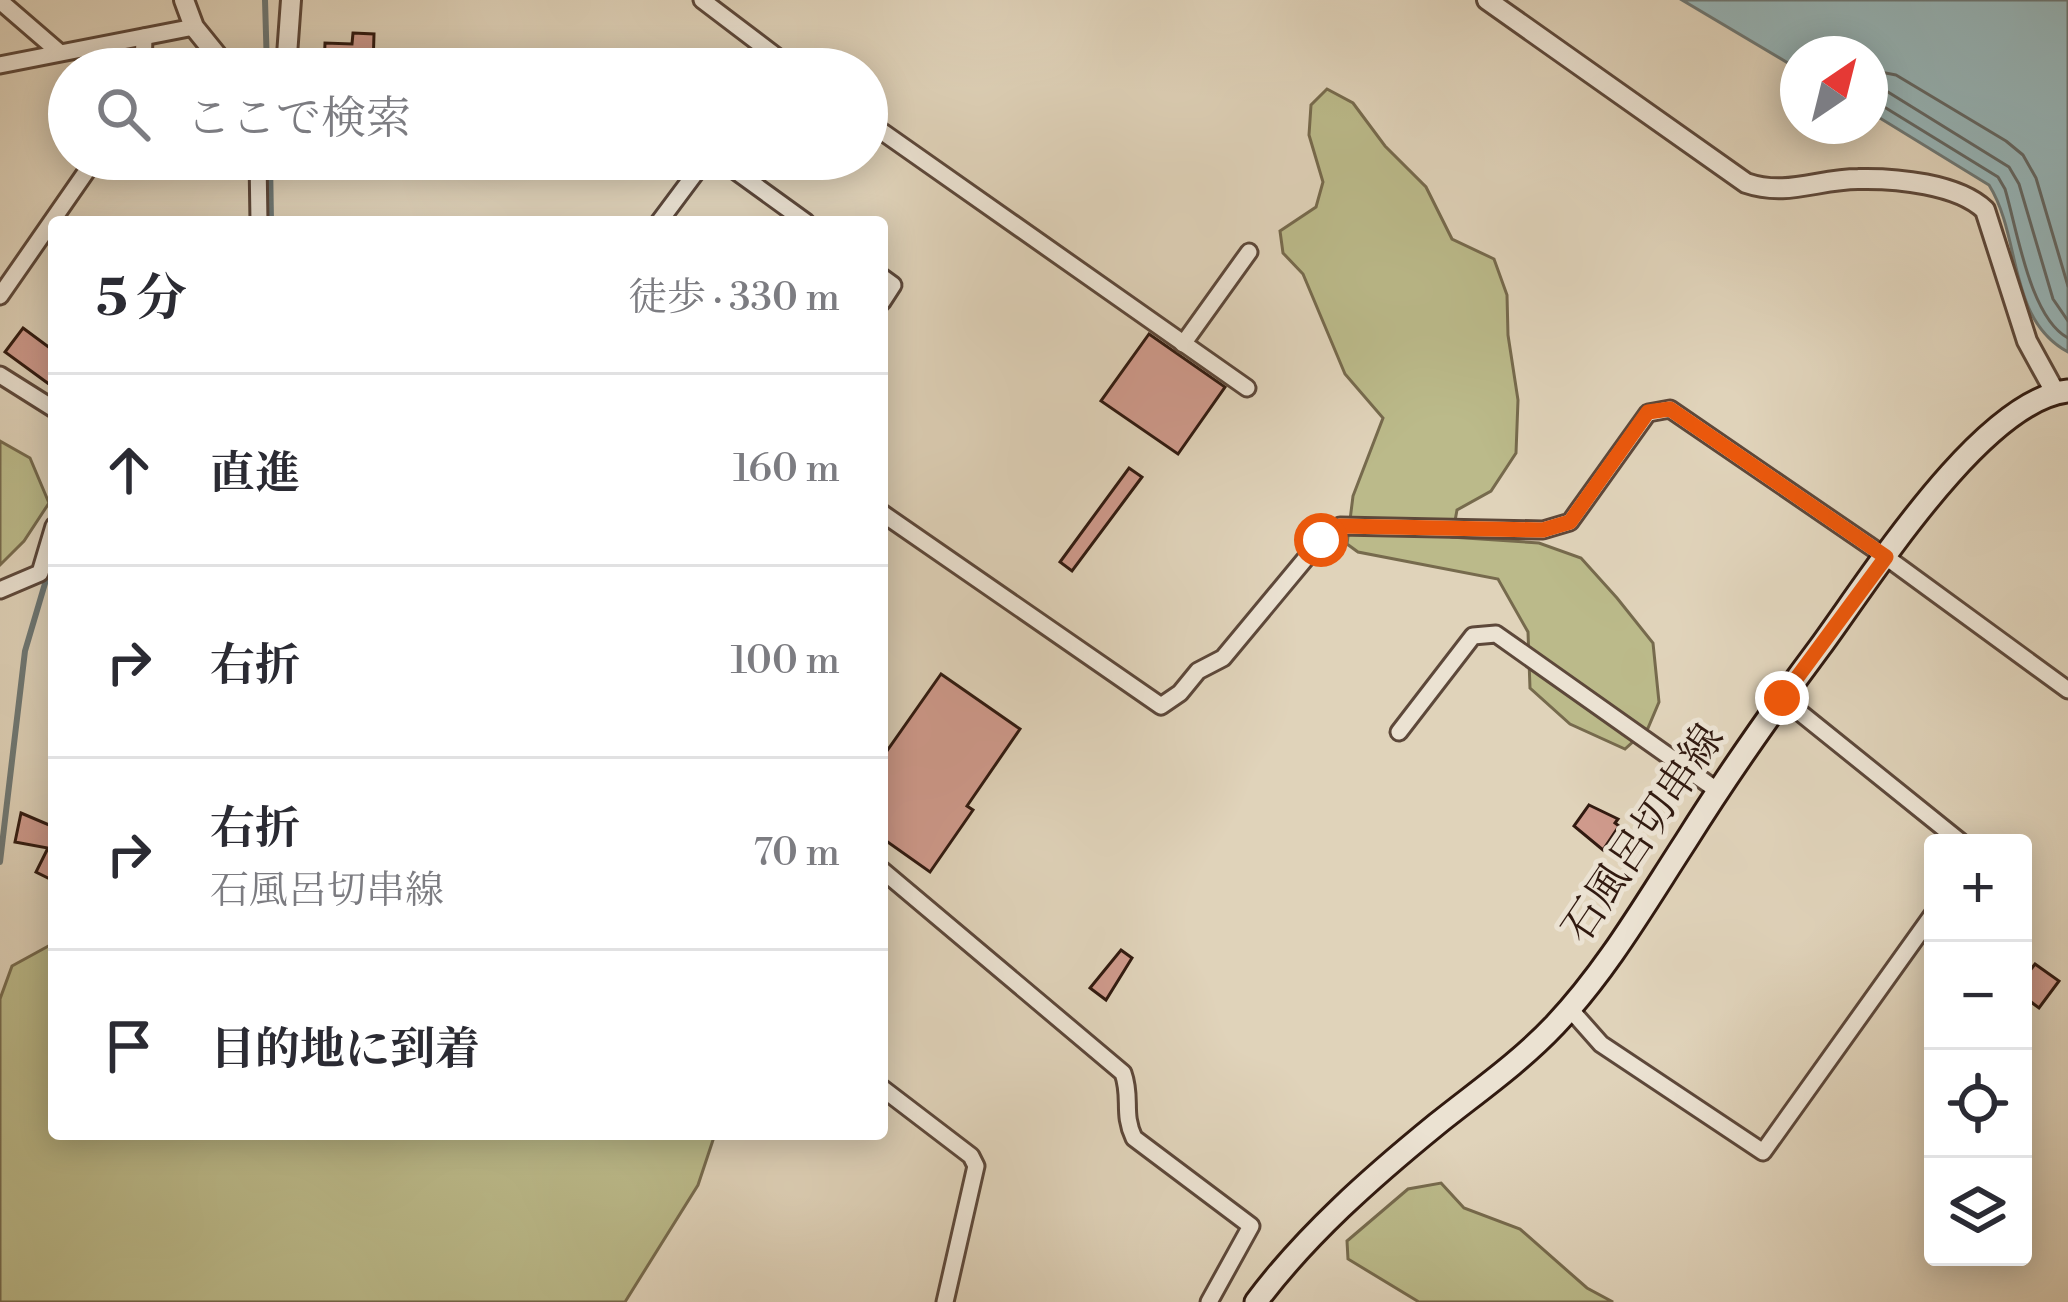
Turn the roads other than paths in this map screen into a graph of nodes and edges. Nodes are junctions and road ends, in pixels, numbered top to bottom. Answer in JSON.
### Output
{"nodes":[{"id":1,"x":184,"y":0,"type":"edge"},
{"id":2,"x":291,"y":0,"type":"edge"},
{"id":3,"x":702,"y":0,"type":"edge"},
{"id":4,"x":1486,"y":0,"type":"edge"},
{"id":5,"x":0,"y":2,"type":"edge"},
{"id":6,"x":194,"y":27,"type":"junction"},
{"id":7,"x":144,"y":37,"type":"junction"},
{"id":8,"x":54,"y":48,"type":"edge"},
{"id":9,"x":82,"y":48,"type":"edge"},
{"id":10,"x":144,"y":48,"type":"edge"},
{"id":11,"x":211,"y":48,"type":"edge"},
{"id":12,"x":288,"y":48,"type":"edge"},
{"id":13,"x":756,"y":48,"type":"edge"},
{"id":14,"x":48,"y":54,"type":"edge"},
{"id":15,"x":0,"y":65,"type":"edge"},
{"id":16,"x":888,"y":136,"type":"edge"},
{"id":17,"x":80,"y":180,"type":"edge"},
{"id":18,"x":259,"y":180,"type":"edge"},
{"id":19,"x":690,"y":180,"type":"edge"},
{"id":20,"x":747,"y":180,"type":"edge"},
{"id":21,"x":55,"y":216,"type":"edge"},
{"id":22,"x":260,"y":216,"type":"edge"},
{"id":23,"x":663,"y":216,"type":"edge"},
{"id":24,"x":798,"y":216,"type":"edge"},
{"id":25,"x":48,"y":227,"type":"edge"},
{"id":26,"x":1249,"y":252,"type":"dead end"},
{"id":27,"x":0,"y":296,"type":"edge"},
{"id":28,"x":1183,"y":344,"type":"junction"},
{"id":29,"x":0,"y":376,"type":"edge"},
{"id":30,"x":1246,"y":388,"type":"dead end"},
{"id":31,"x":2061,"y":392,"type":"edge"},
{"id":32,"x":48,"y":405,"type":"edge"},
{"id":33,"x":888,"y":517,"type":"edge"},
{"id":34,"x":48,"y":546,"type":"edge"},
{"id":35,"x":1886,"y":557,"type":"junction"},
{"id":36,"x":0,"y":590,"type":"edge"},
{"id":37,"x":2068,"y":690,"type":"edge"},
{"id":38,"x":1782,"y":698,"type":"junction"},
{"id":39,"x":1399,"y":732,"type":"dead end"},
{"id":40,"x":1718,"y":791,"type":"junction"},
{"id":41,"x":1951,"y":834,"type":"edge"},
{"id":42,"x":888,"y":875,"type":"edge"},
{"id":43,"x":1924,"y":927,"type":"edge"},
{"id":44,"x":1570,"y":1009,"type":"junction"},
{"id":45,"x":888,"y":1093,"type":"edge"},
{"id":46,"x":945,"y":1302,"type":"edge"},
{"id":47,"x":1209,"y":1302,"type":"edge"},
{"id":48,"x":1256,"y":1302,"type":"edge"}],
"edges":[{"from":1,"to":6,"type":"street"},
{"from":2,"to":12,"type":"street"},
{"from":3,"to":13,"type":"street"},
{"from":4,"to":31,"type":"street"},
{"from":5,"to":8,"type":"street"},
{"from":6,"to":7,"type":"street"},
{"from":6,"to":11,"type":"street"},
{"from":7,"to":9,"type":"street"},
{"from":7,"to":10,"type":"street"},
{"from":14,"to":15,"type":"street"},
{"from":16,"to":28,"type":"street"},
{"from":17,"to":21,"type":"street"},
{"from":18,"to":22,"type":"street"},
{"from":19,"to":23,"type":"street"},
{"from":20,"to":24,"type":"street"},
{"from":25,"to":27,"type":"street"},
{"from":26,"to":28,"type":"street"},
{"from":28,"to":30,"type":"street"},
{"from":29,"to":32,"type":"street"},
{"from":31,"to":35,"type":"main road","name":"石風呂切串線"},
{"from":33,"to":35,"type":"street"},
{"from":34,"to":36,"type":"street"},
{"from":35,"to":37,"type":"street"},
{"from":35,"to":38,"type":"main road","name":"石風呂切串線"},
{"from":38,"to":40,"type":"main road","name":"石風呂切串線"},
{"from":38,"to":41,"type":"street"},
{"from":39,"to":40,"type":"street"},
{"from":40,"to":44,"type":"main road","name":"石風呂切串線"},
{"from":42,"to":47,"type":"street"},
{"from":43,"to":44,"type":"street"},
{"from":44,"to":48,"type":"main road","name":"石風呂切串線"},
{"from":45,"to":46,"type":"street"}]}
